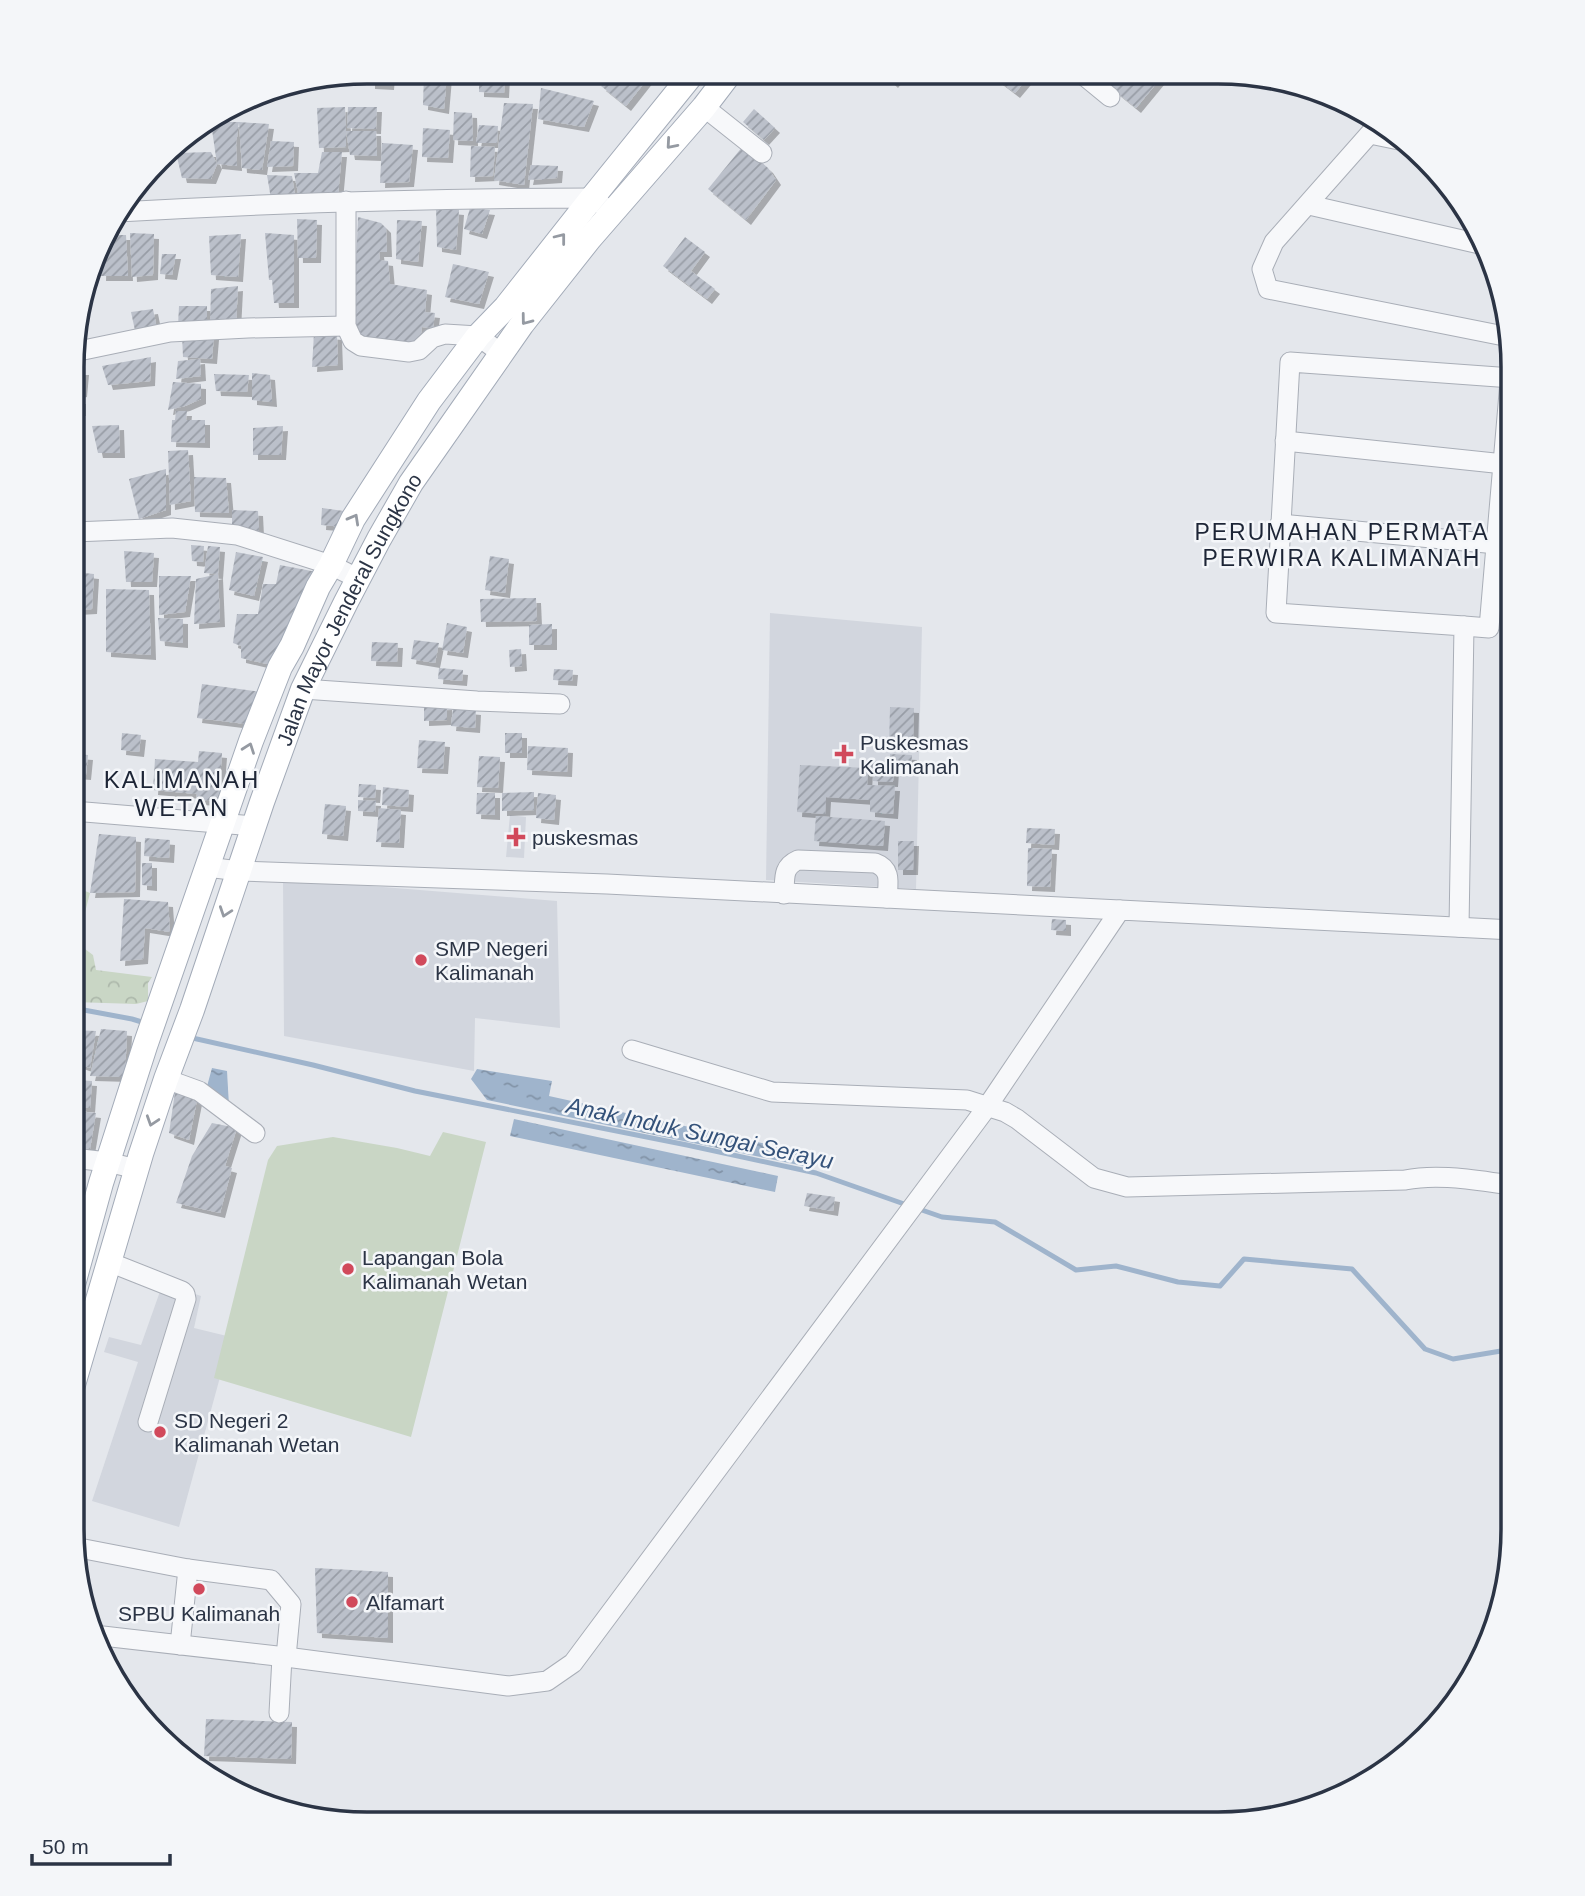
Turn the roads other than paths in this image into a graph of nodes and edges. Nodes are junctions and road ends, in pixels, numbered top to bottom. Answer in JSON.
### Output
{"nodes":[{"id":1,"x":684,"y":84,"type":"edge"},
{"id":2,"x":722,"y":84,"type":"edge"},
{"id":3,"x":1094,"y":84,"type":"edge"},
{"id":4,"x":1110,"y":97,"type":"dead end"},
{"id":5,"x":704,"y":107,"type":"junction"},
{"id":6,"x":1373,"y":131,"type":"edge"},
{"id":7,"x":762,"y":153,"type":"dead end"},
{"id":8,"x":592,"y":198,"type":"junction"},
{"id":9,"x":346,"y":201,"type":"junction"},
{"id":10,"x":1309,"y":205,"type":"junction"},
{"id":11,"x":131,"y":211,"type":"edge"},
{"id":12,"x":612,"y":212,"type":"junction"},
{"id":13,"x":1472,"y":242,"type":"edge"},
{"id":14,"x":345,"y":326,"type":"junction"},
{"id":15,"x":1499,"y":335,"type":"edge"},
{"id":16,"x":478,"y":337,"type":"junction"},
{"id":17,"x":85,"y":350,"type":"edge"},
{"id":18,"x":502,"y":354,"type":"junction"},
{"id":19,"x":1501,"y":377,"type":"edge"},
{"id":20,"x":1285,"y":441,"type":"junction"},
{"id":21,"x":1501,"y":464,"type":"edge"},
{"id":22,"x":1501,"y":498,"type":"edge"},
{"id":23,"x":1280,"y":524,"type":"junction"},
{"id":24,"x":84,"y":532,"type":"edge"},
{"id":25,"x":1497,"y":544,"type":"junction"},
{"id":26,"x":331,"y":565,"type":"junction"},
{"id":27,"x":357,"y":578,"type":"junction"},
{"id":28,"x":1464,"y":626,"type":"junction"},
{"id":29,"x":303,"y":689,"type":"junction"},
{"id":30,"x":560,"y":704,"type":"dead end"},
{"id":31,"x":84,"y":812,"type":"edge"},
{"id":32,"x":222,"y":823,"type":"junction"},
{"id":33,"x":254,"y":826,"type":"junction"},
{"id":34,"x":207,"y":867,"type":"junction"},
{"id":35,"x":239,"y":871,"type":"junction"},
{"id":36,"x":784,"y":894,"type":"junction"},
{"id":37,"x":887,"y":898,"type":"junction"},
{"id":38,"x":1121,"y":910,"type":"junction"},
{"id":39,"x":1459,"y":927,"type":"junction"},
{"id":40,"x":1501,"y":929,"type":"edge"},
{"id":41,"x":632,"y":1050,"type":"dead end"},
{"id":42,"x":170,"y":1068,"type":"junction"},
{"id":43,"x":987,"y":1107,"type":"junction"},
{"id":44,"x":255,"y":1133,"type":"dead end"},
{"id":45,"x":84,"y":1159,"type":"edge"},
{"id":46,"x":107,"y":1162,"type":"junction"},
{"id":47,"x":137,"y":1169,"type":"junction"},
{"id":48,"x":1501,"y":1184,"type":"edge"},
{"id":49,"x":84,"y":1245,"type":"edge"},
{"id":50,"x":109,"y":1262,"type":"junction"},
{"id":51,"x":84,"y":1338,"type":"edge"},
{"id":52,"x":148,"y":1422,"type":"dead end"},
{"id":53,"x":85,"y":1552,"type":"edge"},
{"id":54,"x":188,"y":1569,"type":"junction"},
{"id":55,"x":106,"y":1636,"type":"edge"},
{"id":56,"x":180,"y":1645,"type":"junction"},
{"id":57,"x":284,"y":1657,"type":"junction"},
{"id":58,"x":279,"y":1713,"type":"dead end"}],
"edges":[{"from":1,"to":8,"type":"main road","name":"Jalan Mayor Jenderal Sungkono"},
{"from":2,"to":5,"type":"main road","name":"Jalan Mayor Jenderal Sungkono"},
{"from":3,"to":4,"type":"street"},
{"from":5,"to":7,"type":"street"},
{"from":5,"to":12,"type":"main road","name":"Jalan Mayor Jenderal Sungkono","one_way":true},
{"from":6,"to":10,"type":"street"},
{"from":8,"to":9,"type":"street"},
{"from":8,"to":12,"type":"street"},
{"from":16,"to":8,"type":"main road","name":"Jalan Mayor Jenderal Sungkono","one_way":true},
{"from":9,"to":11,"type":"street"},
{"from":9,"to":14,"type":"street"},
{"from":10,"to":13,"type":"street"},
{"from":10,"to":15,"type":"street"},
{"from":12,"to":18,"type":"main road","name":"Jalan Mayor Jenderal Sungkono","one_way":true},
{"from":14,"to":16,"type":"street"},
{"from":14,"to":17,"type":"street"},
{"from":16,"to":18,"type":"street"},
{"from":26,"to":16,"type":"main road","name":"Jalan Mayor Jenderal Sungkono","one_way":true},
{"from":18,"to":27,"type":"main road","name":"Jalan Mayor Jenderal Sungkono"},
{"from":19,"to":20,"type":"street"},
{"from":20,"to":21,"type":"street"},
{"from":20,"to":23,"type":"street"},
{"from":22,"to":25,"type":"street"},
{"from":23,"to":25,"type":"street"},
{"from":23,"to":28,"type":"street"},
{"from":24,"to":26,"type":"street"},
{"from":25,"to":28,"type":"street"},
{"from":26,"to":27,"type":"street"},
{"from":32,"to":26,"type":"main road","name":"Jalan Mayor Jenderal Sungkono","one_way":true},
{"from":27,"to":29,"type":"main road","name":"Jalan Mayor Jenderal Sungkono"},
{"from":28,"to":39,"type":"street"},
{"from":29,"to":30,"type":"street"},
{"from":29,"to":33,"type":"main road","name":"Jalan Mayor Jenderal Sungkono"},
{"from":31,"to":32,"type":"street"},
{"from":32,"to":33,"type":"street"},
{"from":32,"to":34,"type":"main road","name":"Jalan Mayor Jenderal Sungkono"},
{"from":33,"to":35,"type":"main road","name":"Jalan Mayor Jenderal Sungkono"},
{"from":34,"to":35,"type":"street"},
{"from":34,"to":46,"type":"main road","name":"Jalan Mayor Jenderal Sungkono"},
{"from":35,"to":36,"type":"street"},
{"from":35,"to":42,"type":"main road","name":"Jalan Mayor Jenderal Sungkono","one_way":true},
{"from":36,"to":37,"type":"street"},
{"from":36,"to":37,"type":"street"},
{"from":37,"to":38,"type":"street"},
{"from":38,"to":39,"type":"street"},
{"from":38,"to":43,"type":"street"},
{"from":39,"to":40,"type":"street"},
{"from":41,"to":43,"type":"street"},
{"from":42,"to":44,"type":"street"},
{"from":42,"to":47,"type":"main road","name":"Jalan Mayor Jenderal Sungkono","one_way":true},
{"from":43,"to":48,"type":"street"},
{"from":43,"to":57,"type":"street"},
{"from":45,"to":46,"type":"street"},
{"from":46,"to":47,"type":"street"},
{"from":46,"to":49,"type":"main road","name":"Jalan Mayor Jenderal Sungkono"},
{"from":47,"to":50,"type":"main road","name":"Jalan Mayor Jenderal Sungkono"},
{"from":50,"to":51,"type":"main road","name":"Jalan Mayor Jenderal Sungkono"},
{"from":50,"to":52,"type":"street"},
{"from":53,"to":54,"type":"street"},
{"from":54,"to":56,"type":"street"},
{"from":54,"to":57,"type":"street"},
{"from":55,"to":56,"type":"street"},
{"from":56,"to":57,"type":"street"},
{"from":57,"to":58,"type":"street"}]}
